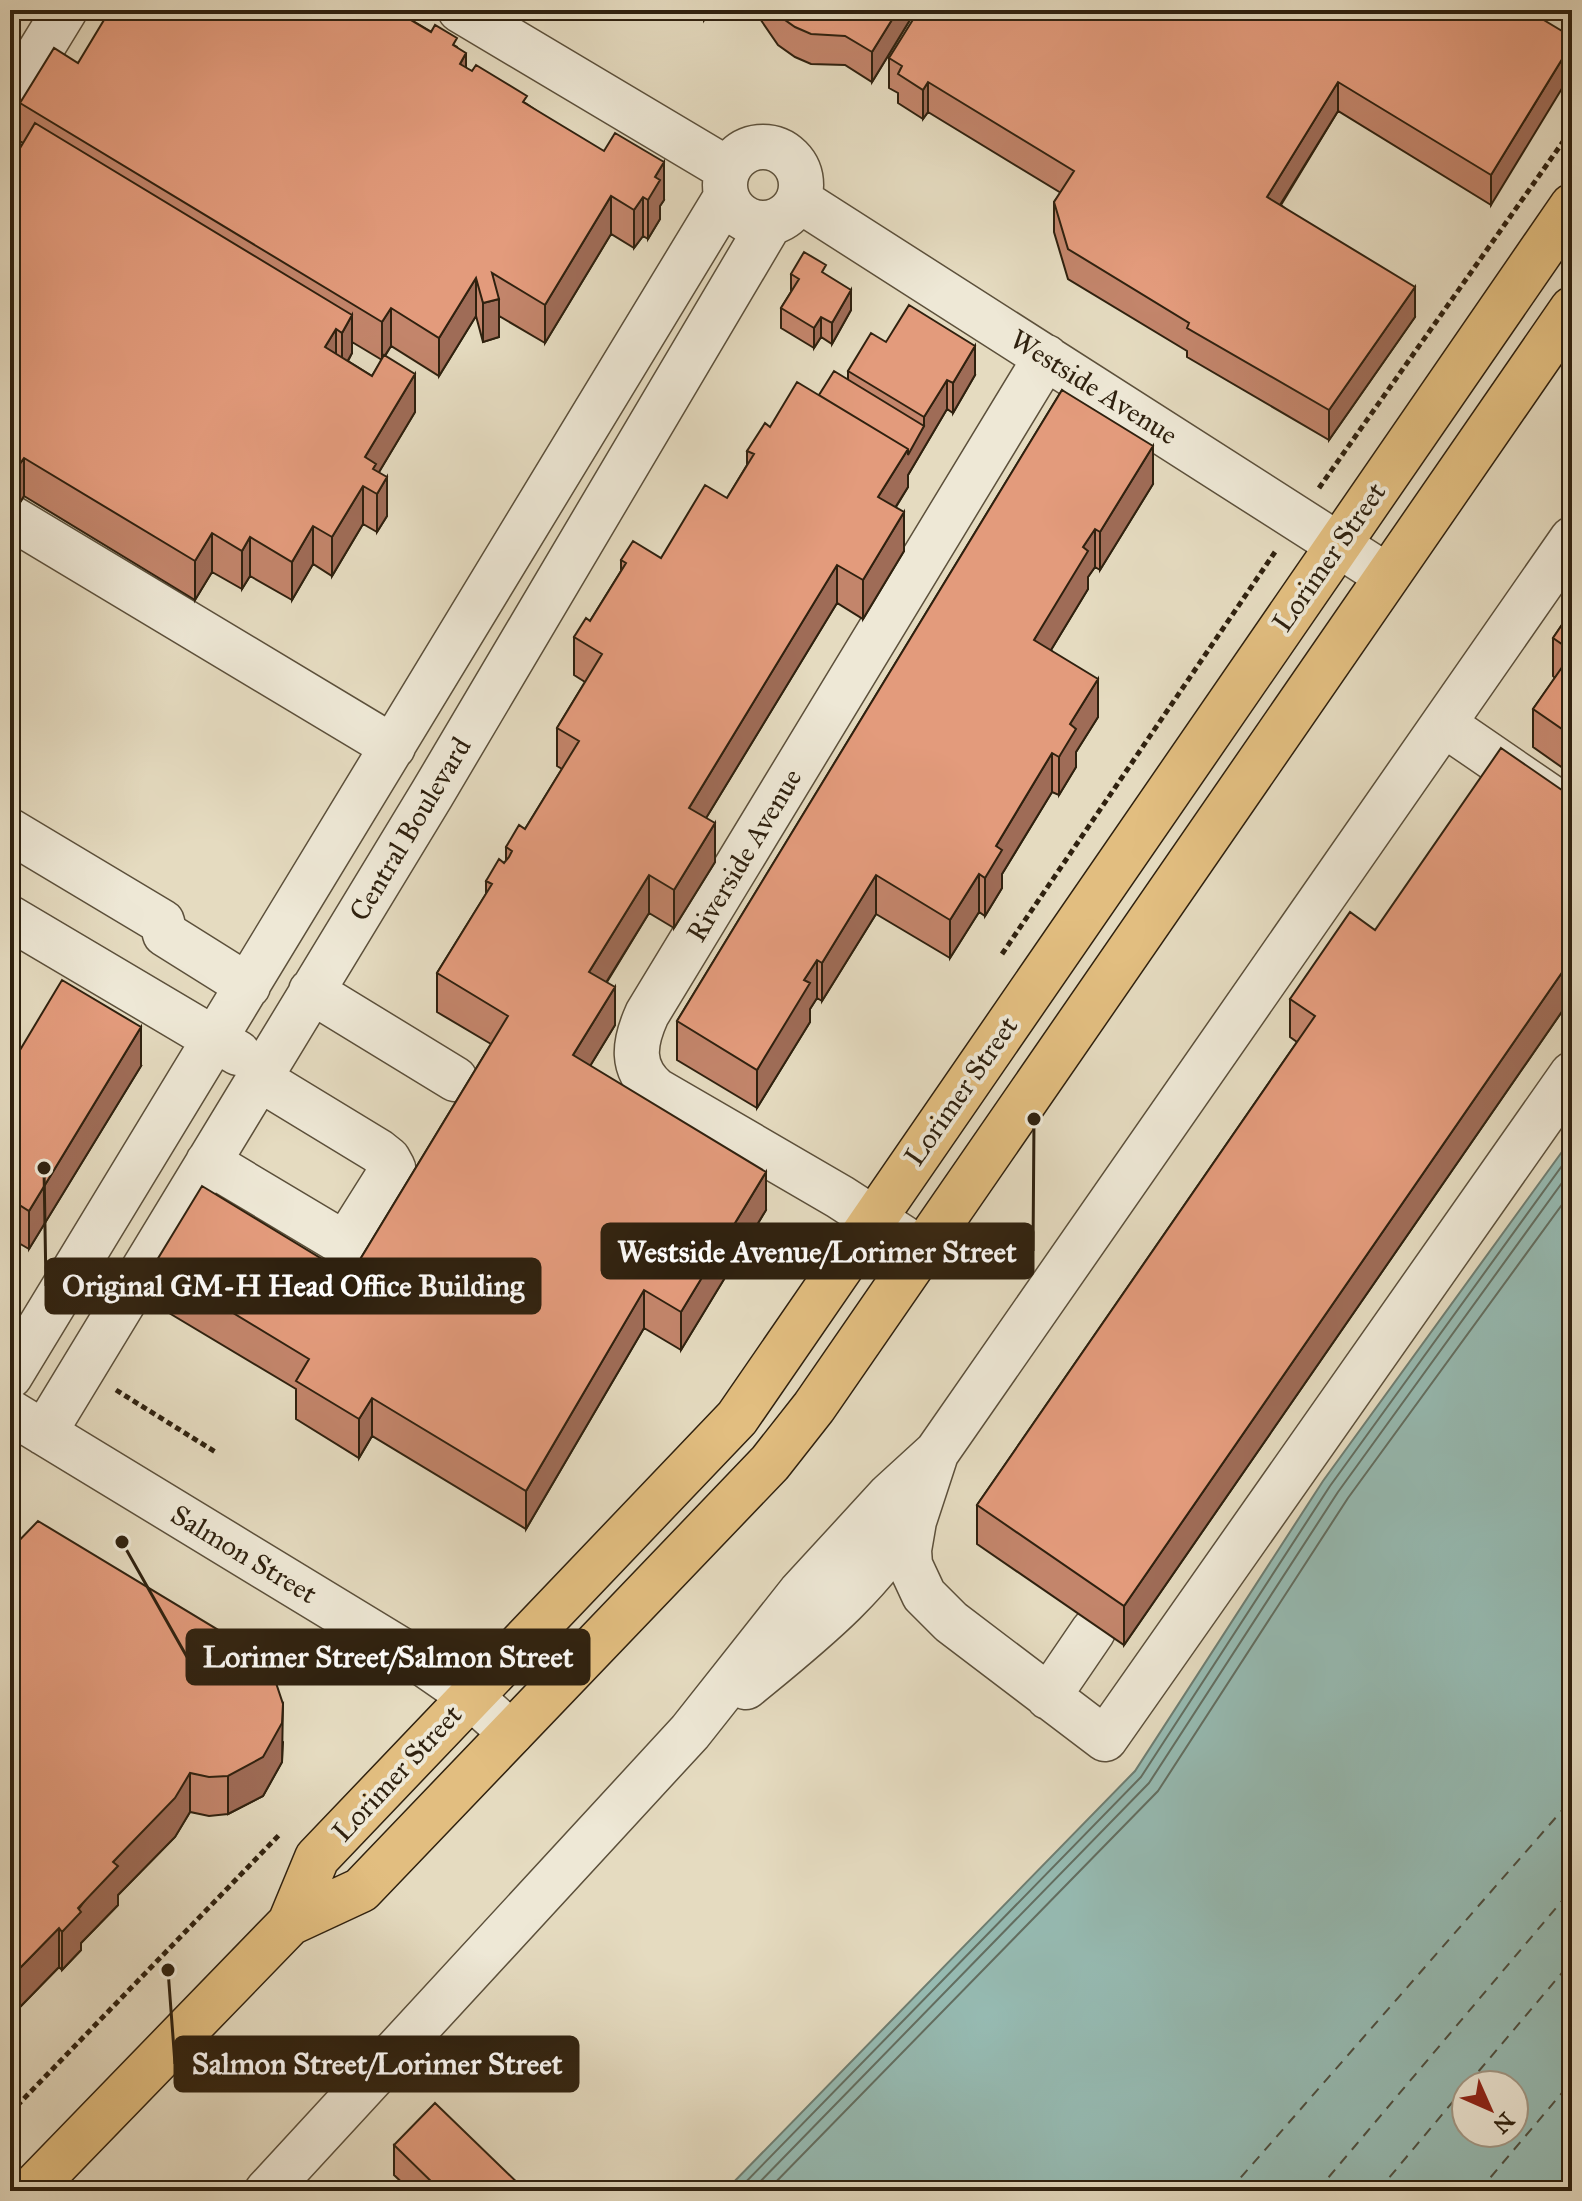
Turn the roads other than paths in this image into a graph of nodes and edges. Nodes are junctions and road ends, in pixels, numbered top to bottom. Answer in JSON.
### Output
{"nodes":[{"id":1,"x":65,"y":10,"type":"edge"},
{"id":2,"x":460,"y":10,"type":"edge"},
{"id":3,"x":10,"y":100,"type":"edge"},
{"id":4,"x":727,"y":183,"type":"junction"},
{"id":5,"x":1572,"y":206,"type":"edge"},
{"id":6,"x":784,"y":211,"type":"junction"},
{"id":7,"x":1572,"y":309,"type":"edge"},
{"id":8,"x":1046,"y":357,"type":"junction"},
{"id":9,"x":549,"y":492,"type":"junction"},
{"id":10,"x":10,"y":517,"type":"edge"},
{"id":11,"x":594,"y":521,"type":"junction"},
{"id":12,"x":1572,"y":539,"type":"edge"},
{"id":13,"x":1340,"y":543,"type":"junction"},
{"id":14,"x":1387,"y":576,"type":"junction"},
{"id":15,"x":1445,"y":725,"type":"junction"},
{"id":16,"x":388,"y":755,"type":"junction"},
{"id":17,"x":432,"y":794,"type":"junction"},
{"id":18,"x":1572,"y":812,"type":"edge"},
{"id":19,"x":10,"y":831,"type":"edge"},
{"id":20,"x":10,"y":918,"type":"edge"},
{"id":21,"x":248,"y":986,"type":"junction"},
{"id":22,"x":311,"y":991,"type":"junction"},
{"id":23,"x":215,"y":1039,"type":"junction"},
{"id":24,"x":261,"y":1074,"type":"junction"},
{"id":25,"x":1572,"y":1074,"type":"edge"},
{"id":26,"x":455,"y":1079,"type":"dead end"},
{"id":27,"x":208,"y":1162,"type":"junction"},
{"id":28,"x":873,"y":1218,"type":"junction"},
{"id":29,"x":922,"y":1250,"type":"junction"},
{"id":30,"x":10,"y":1376,"type":"edge"},
{"id":31,"x":27,"y":1422,"type":"edge"},
{"id":32,"x":937,"y":1452,"type":"junction"},
{"id":33,"x":924,"y":1493,"type":"junction"},
{"id":34,"x":1093,"y":1631,"type":"dead end"},
{"id":35,"x":470,"y":1696,"type":"junction"},
{"id":36,"x":1048,"y":1697,"type":"junction"},
{"id":37,"x":690,"y":1732,"type":"junction"},
{"id":38,"x":511,"y":1733,"type":"junction"},
{"id":39,"x":290,"y":1923,"type":"junction"},
{"id":40,"x":30,"y":2191,"type":"edge"},
{"id":41,"x":267,"y":2191,"type":"edge"}],
"edges":[{"from":1,"to":3,"type":"street"},
{"from":2,"to":4,"type":"street"},
{"from":4,"to":6,"type":"street"},
{"from":4,"to":6,"type":"street"},
{"from":4,"to":9,"type":"street","name":"Central Boulevard"},
{"from":5,"to":13,"type":"main road","name":"Lorimer Street"},
{"from":6,"to":8,"type":"street","name":"Westside Avenue"},
{"from":6,"to":11,"type":"street","name":"Central Boulevard"},
{"from":7,"to":14,"type":"main road","name":"Lorimer Street"},
{"from":8,"to":13,"type":"street","name":"Westside Avenue"},
{"from":8,"to":28,"type":"street","name":"Riverside Avenue"},
{"from":9,"to":11,"type":"street"},
{"from":9,"to":16,"type":"street","name":"Central Boulevard"},
{"from":10,"to":16,"type":"street"},
{"from":11,"to":17,"type":"street","name":"Central Boulevard"},
{"from":12,"to":15,"type":"street"},
{"from":13,"to":14,"type":"street","name":"Westside Avenue"},
{"from":13,"to":28,"type":"main road","name":"Lorimer Street"},
{"from":14,"to":29,"type":"main road","name":"Lorimer Street"},
{"from":15,"to":18,"type":"street"},
{"from":15,"to":32,"type":"street"},
{"from":16,"to":17,"type":"street"},
{"from":16,"to":21,"type":"street","name":"Central Boulevard"},
{"from":17,"to":22,"type":"street","name":"Central Boulevard"},
{"from":19,"to":21,"type":"street"},
{"from":20,"to":23,"type":"street"},
{"from":21,"to":23,"type":"street","name":"Central Boulevard"},
{"from":22,"to":24,"type":"street","name":"Central Boulevard"},
{"from":22,"to":26,"type":"street"},
{"from":23,"to":24,"type":"street"},
{"from":23,"to":30,"type":"street","name":"Central Boulevard"},
{"from":24,"to":27,"type":"street","name":"Central Boulevard"},
{"from":24,"to":27,"type":"street"},
{"from":25,"to":36,"type":"street"},
{"from":27,"to":31,"type":"street","name":"Central Boulevard"},
{"from":28,"to":29,"type":"street","name":"Riverside Avenue"},
{"from":28,"to":35,"type":"main road","name":"Lorimer Street"},
{"from":29,"to":38,"type":"main road","name":"Lorimer Street"},
{"from":31,"to":35,"type":"street","name":"Salmon Street"},
{"from":32,"to":33,"type":"street"},
{"from":32,"to":37,"type":"street"},
{"from":33,"to":36,"type":"street"},
{"from":33,"to":37,"type":"street"},
{"from":34,"to":36,"type":"street"},
{"from":35,"to":38,"type":"street","name":"Salmon Street"},
{"from":35,"to":39,"type":"main road","name":"Lorimer Street"},
{"from":37,"to":41,"type":"street"},
{"from":38,"to":39,"type":"main road","name":"Lorimer Street"},
{"from":39,"to":40,"type":"main road","name":"Lorimer Street"}]}
